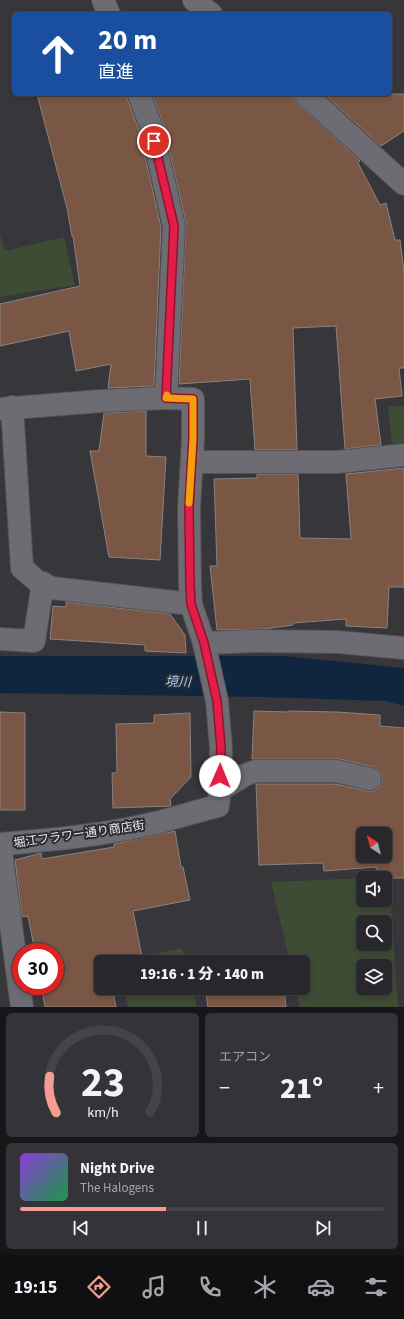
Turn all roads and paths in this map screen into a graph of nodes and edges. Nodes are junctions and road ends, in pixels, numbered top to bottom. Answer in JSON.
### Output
{"nodes":[{"id":1,"x":103,"y":0,"type":"edge"},
{"id":2,"x":194,"y":0,"type":"edge"},
{"id":3,"x":108,"y":12,"type":"edge"},
{"id":4,"x":209,"y":12,"type":"edge"},
{"id":5,"x":140,"y":96,"type":"edge"},
{"id":6,"x":307,"y":96,"type":"edge"},
{"id":7,"x":404,"y":184,"type":"edge"},
{"id":8,"x":166,"y":398,"type":"junction"},
{"id":9,"x":6,"y":408,"type":"edge"},
{"id":10,"x":404,"y":455,"type":"edge"},
{"id":11,"x":192,"y":462,"type":"junction"},
{"id":12,"x":43,"y":583,"type":"junction"},
{"id":13,"x":191,"y":604,"type":"junction"},
{"id":14,"x":0,"y":638,"type":"edge"},
{"id":15,"x":404,"y":648,"type":"edge"},
{"id":16,"x":206,"y":651,"type":"junction"},
{"id":17,"x":370,"y":779,"type":"dead end"},
{"id":18,"x":220,"y":790,"type":"junction"},
{"id":19,"x":0,"y":844,"type":"edge"},
{"id":20,"x":22,"y":1007,"type":"edge"}],
"edges":[{"from":1,"to":3,"type":"street"},
{"from":2,"to":4,"type":"street"},
{"from":5,"to":8,"type":"street"},
{"from":6,"to":7,"type":"street"},
{"from":8,"to":9,"type":"street"},
{"from":8,"to":11,"type":"street","name":"堀江フラワー通り商店街"},
{"from":9,"to":12,"type":"street"},
{"from":10,"to":11,"type":"street"},
{"from":11,"to":13,"type":"street","name":"堀江フラワー通り商店街"},
{"from":12,"to":13,"type":"street"},
{"from":12,"to":14,"type":"street"},
{"from":13,"to":16,"type":"street","name":"堀江フラワー通り商店街"},
{"from":15,"to":16,"type":"street"},
{"from":16,"to":18,"type":"street","name":"堀江フラワー通り商店街"},
{"from":17,"to":18,"type":"street"},
{"from":18,"to":19,"type":"street","name":"堀江フラワー通り商店街"},
{"from":19,"to":20,"type":"street"}]}
